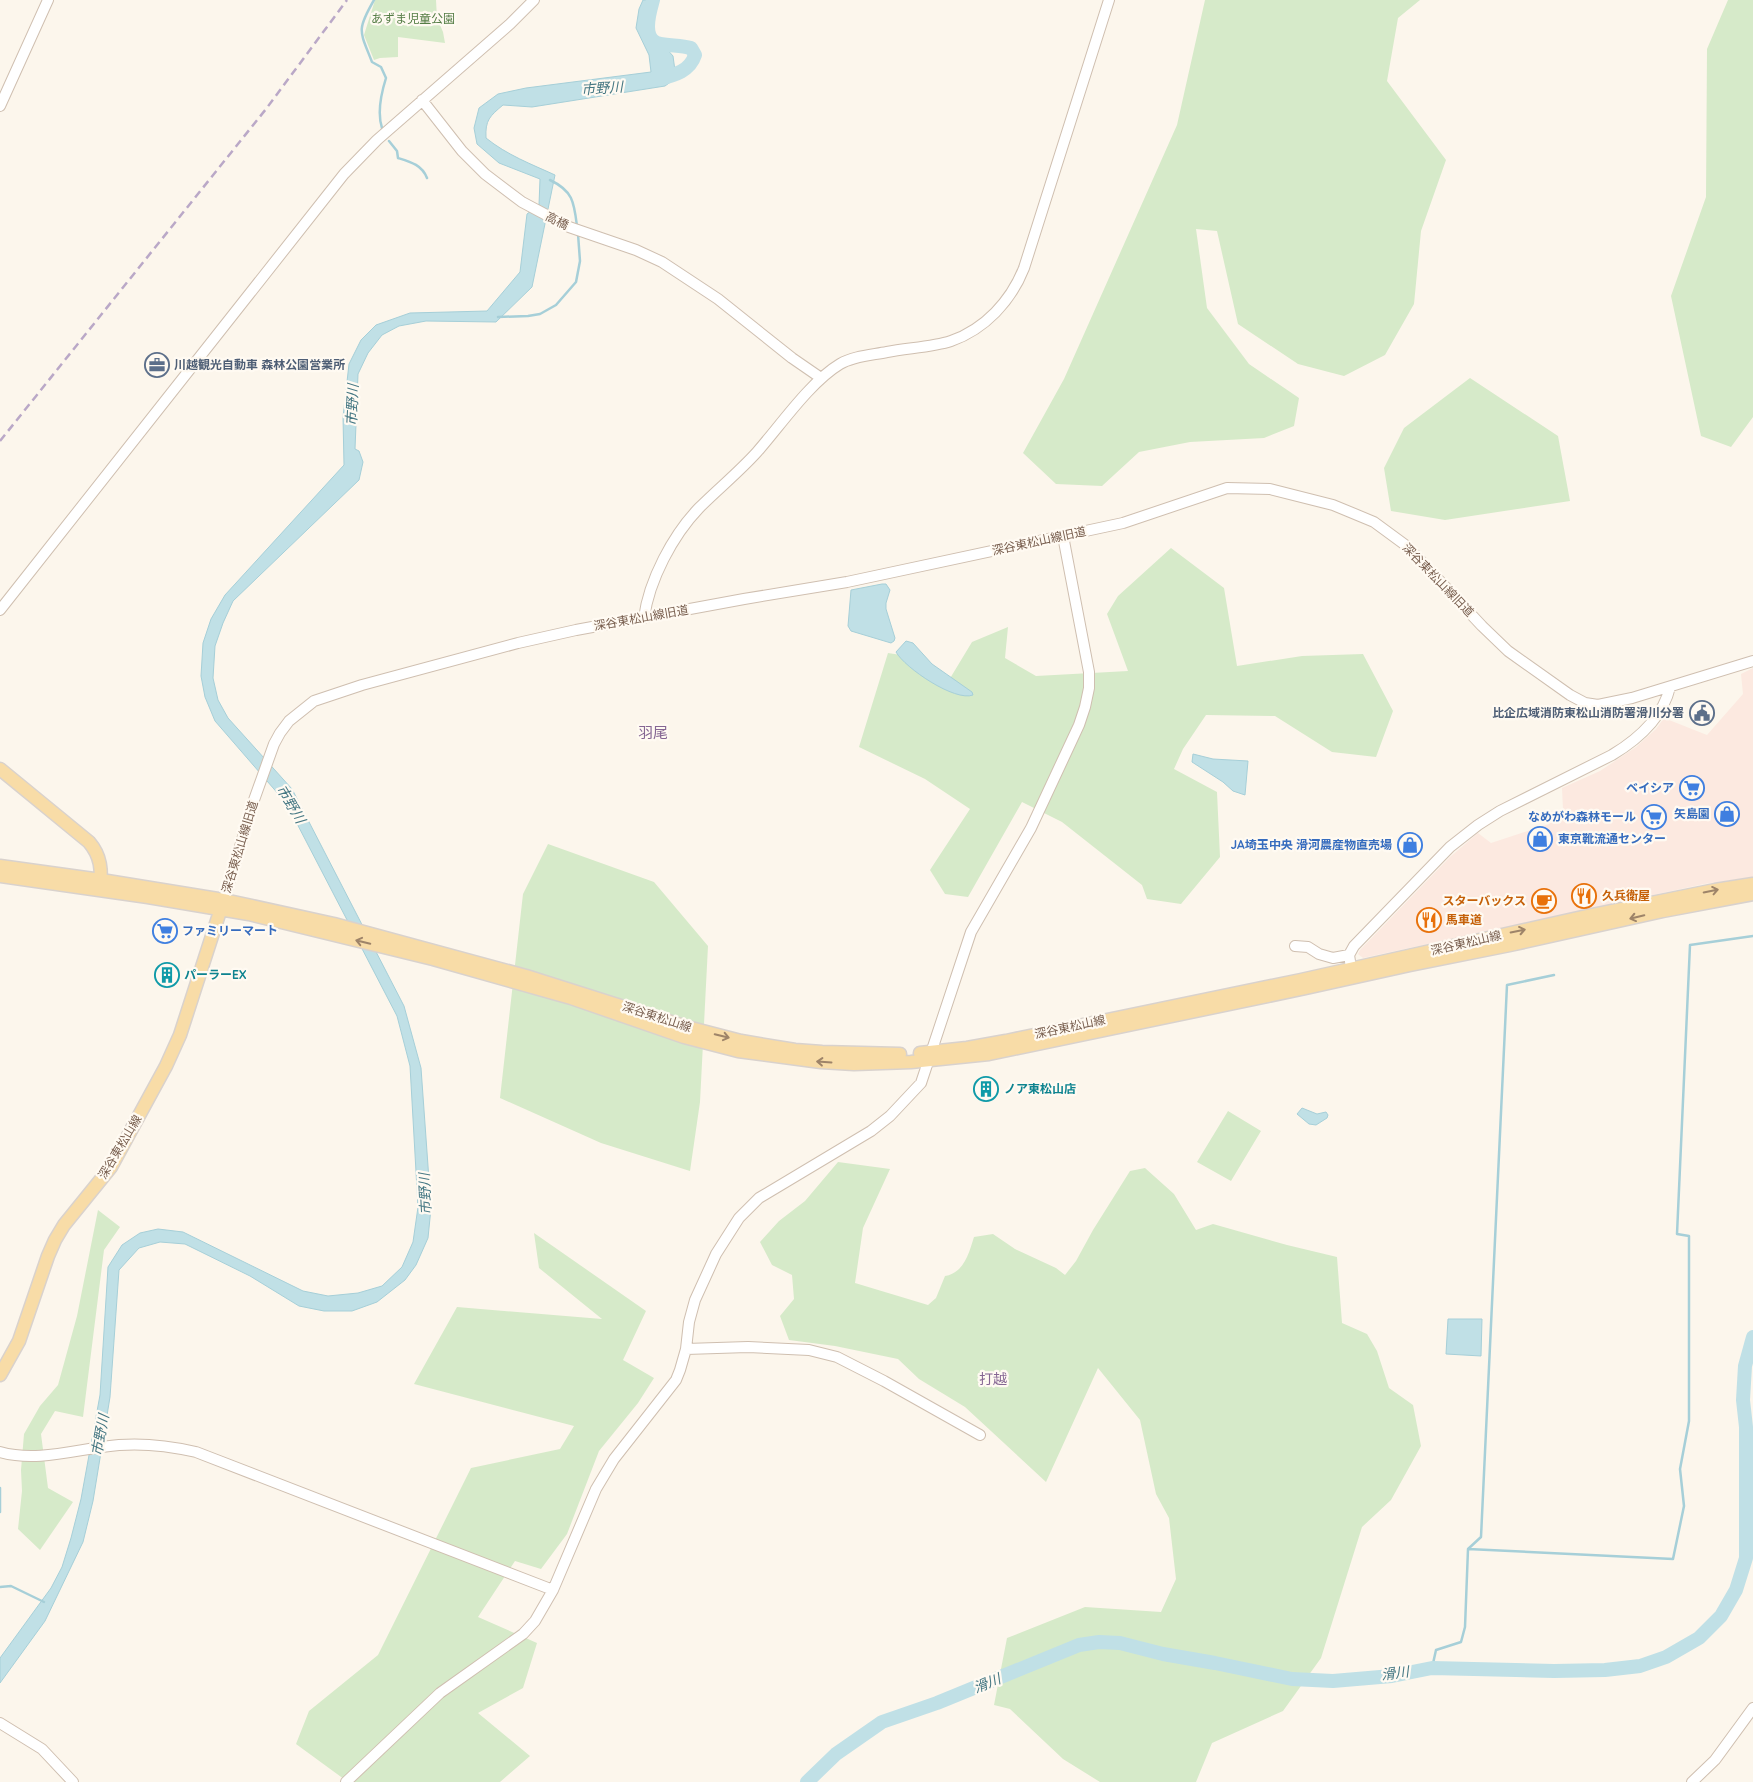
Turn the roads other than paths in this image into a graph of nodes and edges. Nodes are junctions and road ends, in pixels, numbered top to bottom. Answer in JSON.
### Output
{"nodes":[{"id":1,"x":48,"y":0,"type":"edge"},
{"id":2,"x":534,"y":0,"type":"edge"},
{"id":3,"x":1109,"y":0,"type":"edge"},
{"id":4,"x":422,"y":100,"type":"junction"},
{"id":5,"x":0,"y":106,"type":"edge"},
{"id":6,"x":821,"y":378,"type":"junction"},
{"id":7,"x":1063,"y":536,"type":"junction"},
{"id":8,"x":0,"y":610,"type":"edge"},
{"id":9,"x":644,"y":618,"type":"junction"},
{"id":10,"x":1753,"y":660,"type":"edge"},
{"id":11,"x":1670,"y":687,"type":"junction"},
{"id":12,"x":0,"y":769,"type":"edge"},
{"id":13,"x":0,"y":866,"type":"edge"},
{"id":14,"x":0,"y":876,"type":"edge"},
{"id":15,"x":1753,"y":884,"type":"edge"},
{"id":16,"x":100,"y":885,"type":"junction"},
{"id":17,"x":1753,"y":894,"type":"edge"},
{"id":18,"x":223,"y":904,"type":"junction"},
{"id":19,"x":1295,"y":946,"type":"dead end"},
{"id":20,"x":1349,"y":955,"type":"junction"},
{"id":21,"x":1351,"y":973,"type":"junction"},
{"id":22,"x":929,"y":1056,"type":"junction"},
{"id":23,"x":686,"y":1350,"type":"junction"},
{"id":24,"x":0,"y":1375,"type":"edge"},
{"id":25,"x":980,"y":1435,"type":"dead end"},
{"id":26,"x":0,"y":1452,"type":"edge"},
{"id":27,"x":553,"y":1590,"type":"junction"},
{"id":28,"x":1753,"y":1708,"type":"edge"},
{"id":29,"x":0,"y":1723,"type":"edge"},
{"id":30,"x":73,"y":1782,"type":"edge"},
{"id":31,"x":346,"y":1782,"type":"edge"},
{"id":32,"x":1692,"y":1782,"type":"edge"}],
"edges":[{"from":1,"to":5,"type":"street"},
{"from":2,"to":4,"type":"street"},
{"from":3,"to":6,"type":"street"},
{"from":4,"to":6,"type":"street","name":"高橋"},
{"from":4,"to":8,"type":"street"},
{"from":6,"to":9,"type":"street"},
{"from":7,"to":9,"type":"street","name":"深谷東松山線旧道"},
{"from":7,"to":11,"type":"street","name":"深谷東松山線旧道"},
{"from":7,"to":22,"type":"street"},
{"from":9,"to":18,"type":"street","name":"深谷東松山線旧道"},
{"from":10,"to":11,"type":"street","name":"深谷東松山線旧道"},
{"from":11,"to":20,"type":"street"},
{"from":12,"to":16,"type":"main road"},
{"from":13,"to":16,"type":"main road"},
{"from":14,"to":16,"type":"main road"},
{"from":21,"to":15,"type":"main road","name":"深谷東松山線","one_way":true},
{"from":16,"to":18,"type":"main road"},
{"from":17,"to":21,"type":"main road","name":"深谷東松山線","one_way":true},
{"from":18,"to":22,"type":"main road","name":"深谷東松山線"},
{"from":18,"to":24,"type":"main road","name":"深谷東松山線"},
{"from":19,"to":20,"type":"street"},
{"from":20,"to":21,"type":"street"},
{"from":21,"to":22,"type":"main road","name":"深谷東松山線"},
{"from":22,"to":23,"type":"street"},
{"from":23,"to":25,"type":"street"},
{"from":23,"to":27,"type":"street"},
{"from":26,"to":27,"type":"street"},
{"from":27,"to":31,"type":"street"},
{"from":28,"to":32,"type":"street"},
{"from":29,"to":30,"type":"street"}]}
